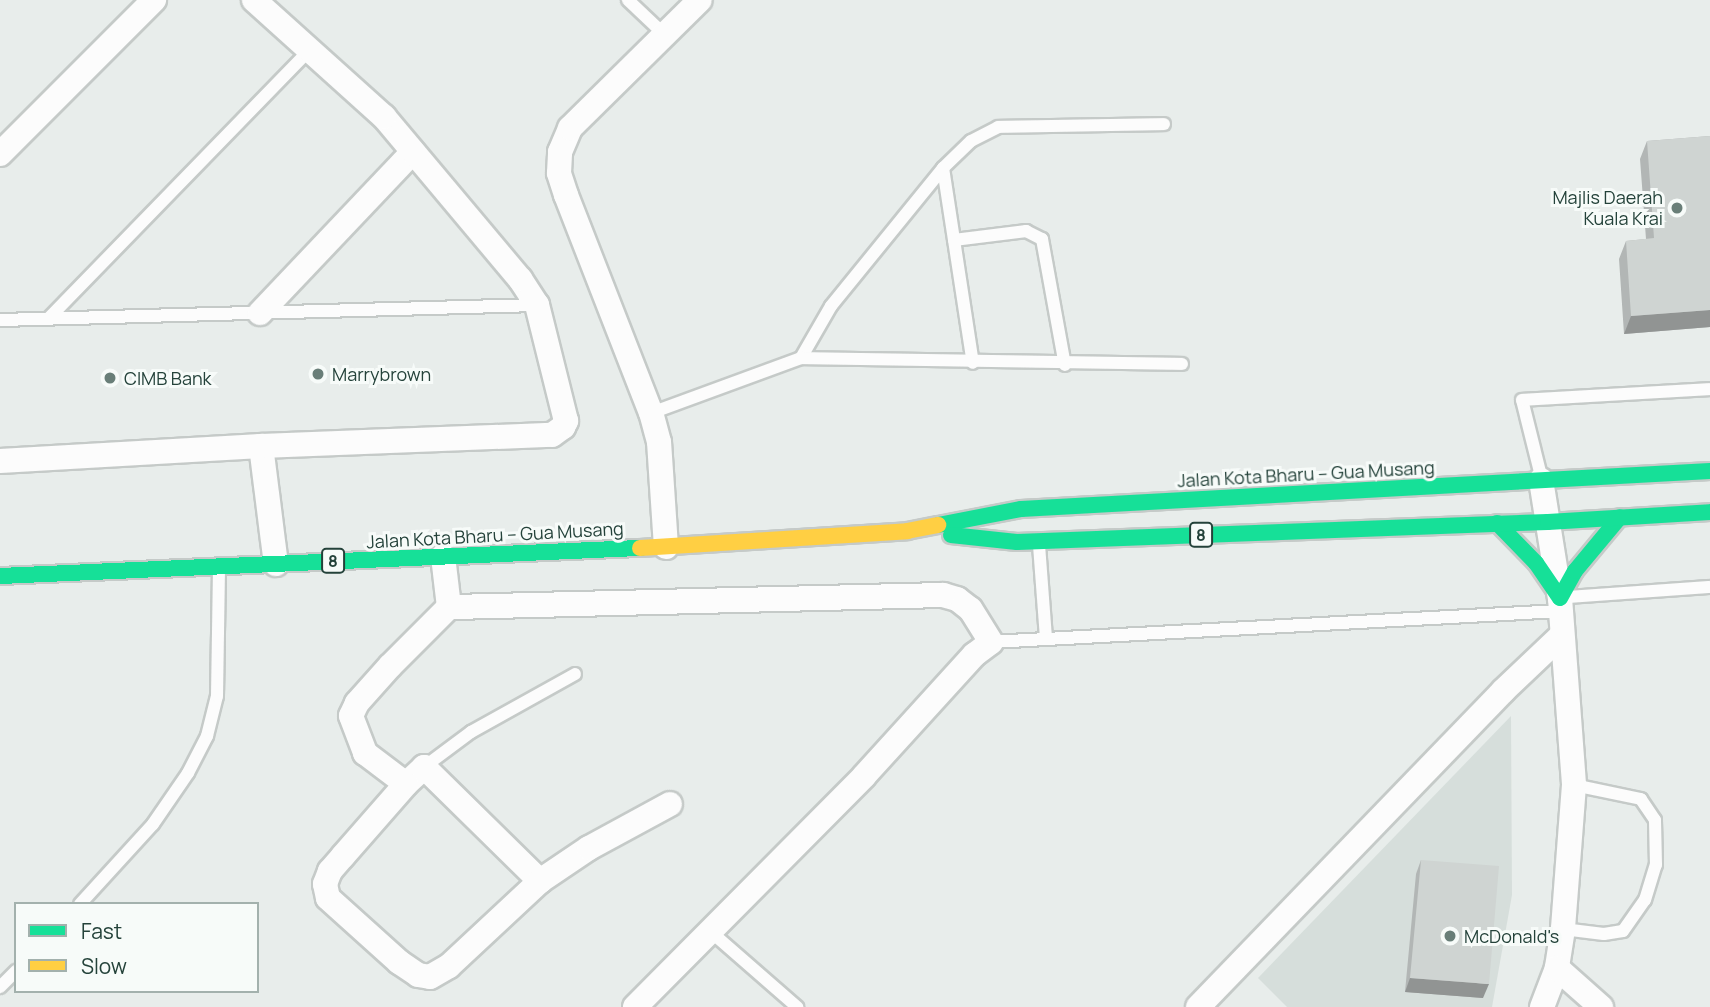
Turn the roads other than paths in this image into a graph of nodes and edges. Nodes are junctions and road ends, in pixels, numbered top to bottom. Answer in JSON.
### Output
{"nodes":[{"id":1,"x":154,"y":0,"type":"edge"},
{"id":2,"x":254,"y":0,"type":"edge"},
{"id":3,"x":628,"y":0,"type":"edge"},
{"id":4,"x":700,"y":0,"type":"edge"},
{"id":5,"x":666,"y":36,"type":"junction"},
{"id":6,"x":310,"y":50,"type":"junction"},
{"id":7,"x":1164,"y":124,"type":"dead end"},
{"id":8,"x":413,"y":152,"type":"junction"},
{"id":9,"x":0,"y":154,"type":"edge"},
{"id":10,"x":943,"y":169,"type":"junction"},
{"id":11,"x":954,"y":240,"type":"junction"},
{"id":12,"x":537,"y":305,"type":"junction"},
{"id":13,"x":260,"y":313,"type":"junction"},
{"id":14,"x":48,"y":319,"type":"junction"},
{"id":15,"x":0,"y":320,"type":"edge"},
{"id":16,"x":801,"y":358,"type":"junction"},
{"id":17,"x":974,"y":363,"type":"junction"},
{"id":18,"x":1182,"y":364,"type":"dead end"},
{"id":19,"x":1065,"y":365,"type":"junction"},
{"id":20,"x":1710,"y":389,"type":"edge"},
{"id":21,"x":651,"y":413,"type":"junction"},
{"id":22,"x":261,"y":446,"type":"junction"},
{"id":23,"x":0,"y":461,"type":"edge"},
{"id":24,"x":1710,"y":471,"type":"edge"},
{"id":25,"x":1541,"y":480,"type":"junction"},
{"id":26,"x":1710,"y":512,"type":"edge"},
{"id":27,"x":1620,"y":517,"type":"junction"},
{"id":28,"x":1548,"y":522,"type":"junction"},
{"id":29,"x":1497,"y":523,"type":"junction"},
{"id":30,"x":907,"y":531,"type":"junction"},
{"id":31,"x":1039,"y":541,"type":"junction"},
{"id":32,"x":666,"y":547,"type":"junction"},
{"id":33,"x":443,"y":556,"type":"junction"},
{"id":34,"x":276,"y":564,"type":"junction"},
{"id":35,"x":219,"y":566,"type":"junction"},
{"id":36,"x":0,"y":576,"type":"edge"},
{"id":37,"x":1710,"y":586,"type":"edge"},
{"id":38,"x":449,"y":607,"type":"junction"},
{"id":39,"x":1561,"y":615,"type":"junction"},
{"id":40,"x":1046,"y":639,"type":"junction"},
{"id":41,"x":991,"y":642,"type":"junction"},
{"id":42,"x":575,"y":674,"type":"dead end"},
{"id":43,"x":415,"y":776,"type":"junction"},
{"id":44,"x":1574,"y":785,"type":"junction"},
{"id":45,"x":670,"y":804,"type":"dead end"},
{"id":46,"x":540,"y":881,"type":"junction"},
{"id":47,"x":82,"y":902,"type":"edge"},
{"id":48,"x":1563,"y":929,"type":"junction"},
{"id":49,"x":710,"y":931,"type":"junction"},
{"id":50,"x":1557,"y":968,"type":"junction"},
{"id":51,"x":14,"y":973,"type":"edge"},
{"id":52,"x":0,"y":986,"type":"edge"},
{"id":53,"x":635,"y":1007,"type":"edge"},
{"id":54,"x":797,"y":1007,"type":"edge"},
{"id":55,"x":1198,"y":1007,"type":"edge"},
{"id":56,"x":1542,"y":1007,"type":"edge"},
{"id":57,"x":1601,"y":1007,"type":"edge"}],
"edges":[{"from":1,"to":9,"type":"street"},
{"from":2,"to":6,"type":"street"},
{"from":3,"to":5,"type":"lane"},
{"from":4,"to":5,"type":"street"},
{"from":5,"to":21,"type":"street"},
{"from":6,"to":8,"type":"street"},
{"from":6,"to":14,"type":"lane"},
{"from":7,"to":10,"type":"lane"},
{"from":8,"to":12,"type":"street"},
{"from":8,"to":13,"type":"street"},
{"from":10,"to":11,"type":"lane"},
{"from":10,"to":16,"type":"lane"},
{"from":11,"to":17,"type":"lane"},
{"from":11,"to":19,"type":"lane"},
{"from":12,"to":13,"type":"lane"},
{"from":12,"to":22,"type":"street"},
{"from":13,"to":14,"type":"lane"},
{"from":14,"to":15,"type":"lane"},
{"from":16,"to":17,"type":"lane"},
{"from":16,"to":21,"type":"lane"},
{"from":17,"to":19,"type":"lane"},
{"from":18,"to":19,"type":"lane"},
{"from":20,"to":25,"type":"lane"},
{"from":21,"to":32,"type":"street"},
{"from":22,"to":23,"type":"street"},
{"from":22,"to":34,"type":"street"},
{"from":24,"to":25,"type":"highway","name":"Jalan Kota Bharu – Gua Musang"},
{"from":25,"to":28,"type":"street"},
{"from":25,"to":30,"type":"highway","name":"Jalan Kota Bharu – Gua Musang"},
{"from":26,"to":27,"type":"highway","name":"Jalan Kota Bharu – Gua Musang","number":"8"},
{"from":27,"to":28,"type":"highway","name":"Jalan Kota Bharu – Gua Musang","number":"8"},
{"from":27,"to":39,"type":"highway"},
{"from":28,"to":29,"type":"highway","name":"Jalan Kota Bharu – Gua Musang","number":"8"},
{"from":28,"to":39,"type":"street"},
{"from":29,"to":31,"type":"highway","name":"Jalan Kota Bharu – Gua Musang","number":"8"},
{"from":29,"to":39,"type":"highway"},
{"from":30,"to":31,"type":"highway","name":"Jalan Kota Bharu – Gua Musang","number":"8"},
{"from":30,"to":32,"type":"highway","name":"Jalan Kota Bharu – Gua Musang","number":"8"},
{"from":31,"to":40,"type":"lane"},
{"from":32,"to":33,"type":"highway","name":"Jalan Kota Bharu – Gua Musang","number":"8"},
{"from":33,"to":34,"type":"highway","name":"Jalan Kota Bharu – Gua Musang","number":"8"},
{"from":33,"to":38,"type":"street"},
{"from":34,"to":35,"type":"highway","name":"Jalan Kota Bharu – Gua Musang","number":"8"},
{"from":35,"to":36,"type":"highway","name":"Jalan Kota Bharu – Gua Musang","number":"8"},
{"from":35,"to":47,"type":"lane"},
{"from":37,"to":39,"type":"lane"},
{"from":38,"to":41,"type":"street"},
{"from":38,"to":43,"type":"street"},
{"from":39,"to":40,"type":"lane"},
{"from":39,"to":44,"type":"street"},
{"from":39,"to":55,"type":"street"},
{"from":40,"to":41,"type":"lane"},
{"from":41,"to":49,"type":"street"},
{"from":42,"to":43,"type":"lane"},
{"from":43,"to":46,"type":"street"},
{"from":43,"to":46,"type":"street"},
{"from":44,"to":48,"type":"street"},
{"from":44,"to":48,"type":"lane"},
{"from":45,"to":46,"type":"street"},
{"from":48,"to":50,"type":"street"},
{"from":49,"to":53,"type":"street"},
{"from":49,"to":54,"type":"lane"},
{"from":50,"to":56,"type":"street"},
{"from":50,"to":57,"type":"street"},
{"from":51,"to":52,"type":"lane"}]}
